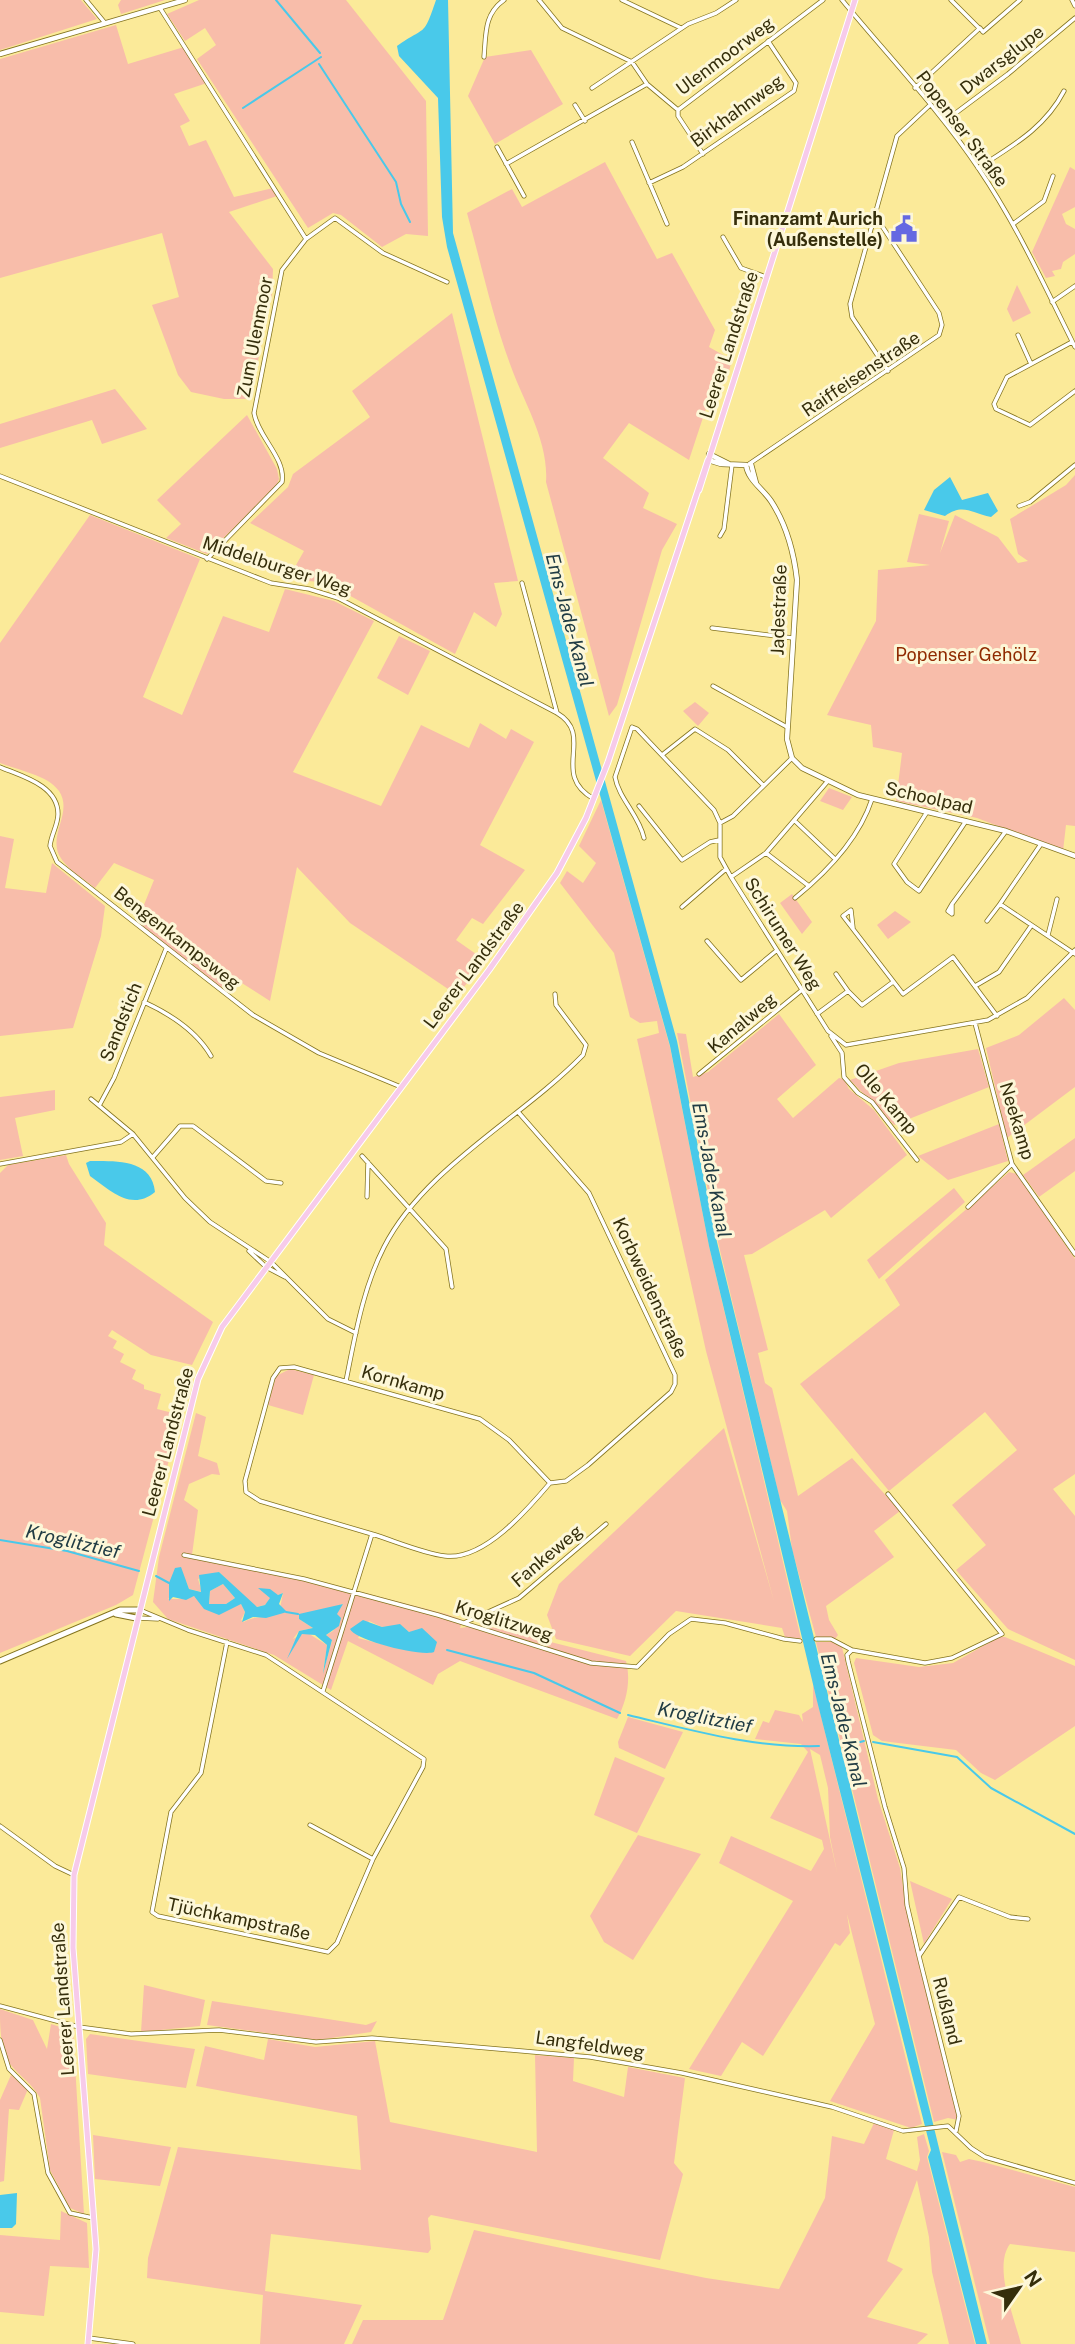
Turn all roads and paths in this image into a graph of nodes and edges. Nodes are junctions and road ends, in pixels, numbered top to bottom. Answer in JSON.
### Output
{"nodes":[{"id":1,"x":86,"y":0,"type":"edge"},
{"id":2,"x":186,"y":0,"type":"edge"},
{"id":3,"x":504,"y":0,"type":"edge"},
{"id":4,"x":539,"y":0,"type":"edge"},
{"id":5,"x":622,"y":0,"type":"edge"},
{"id":6,"x":822,"y":0,"type":"edge"},
{"id":7,"x":842,"y":0,"type":"edge"},
{"id":8,"x":855,"y":0,"type":"edge"},
{"id":9,"x":951,"y":0,"type":"edge"},
{"id":10,"x":1020,"y":0,"type":"edge"},
{"id":11,"x":1072,"y":0,"type":"edge"},
{"id":12,"x":733,"y":1,"type":"edge"},
{"id":13,"x":1075,"y":6,"type":"edge"},
{"id":14,"x":160,"y":8,"type":"junction"},
{"id":15,"x":852,"y":12,"type":"junction"},
{"id":16,"x":1075,"y":18,"type":"edge"},
{"id":17,"x":106,"y":24,"type":"junction"},
{"id":18,"x":681,"y":28,"type":"junction"},
{"id":19,"x":980,"y":28,"type":"junction"},
{"id":20,"x":768,"y":41,"type":"junction"},
{"id":21,"x":0,"y":54,"type":"edge"},
{"id":22,"x":484,"y":57,"type":"dead end"},
{"id":23,"x":632,"y":62,"type":"junction"},
{"id":24,"x":647,"y":84,"type":"junction"},
{"id":25,"x":592,"y":88,"type":"dead end"},
{"id":26,"x":915,"y":88,"type":"junction"},
{"id":27,"x":1064,"y":91,"type":"dead end"},
{"id":28,"x":575,"y":105,"type":"dead end"},
{"id":29,"x":930,"y":105,"type":"junction"},
{"id":30,"x":678,"y":110,"type":"junction"},
{"id":31,"x":585,"y":121,"type":"junction"},
{"id":32,"x":944,"y":122,"type":"junction"},
{"id":33,"x":632,"y":142,"type":"dead end"},
{"id":34,"x":497,"y":147,"type":"dead end"},
{"id":35,"x":703,"y":154,"type":"junction"},
{"id":36,"x":506,"y":164,"type":"junction"},
{"id":37,"x":978,"y":168,"type":"junction"},
{"id":38,"x":1053,"y":176,"type":"dead end"},
{"id":39,"x":649,"y":183,"type":"junction"},
{"id":40,"x":524,"y":196,"type":"dead end"},
{"id":41,"x":873,"y":219,"type":"junction"},
{"id":42,"x":667,"y":224,"type":"dead end"},
{"id":43,"x":1013,"y":224,"type":"junction"},
{"id":44,"x":723,"y":237,"type":"dead end"},
{"id":45,"x":306,"y":239,"type":"junction"},
{"id":46,"x":766,"y":277,"type":"junction"},
{"id":47,"x":447,"y":282,"type":"dead end"},
{"id":48,"x":1075,"y":286,"type":"edge"},
{"id":49,"x":1052,"y":302,"type":"junction"},
{"id":50,"x":1018,"y":335,"type":"dead end"},
{"id":51,"x":1072,"y":342,"type":"junction"},
{"id":52,"x":1075,"y":347,"type":"edge"},
{"id":53,"x":1031,"y":364,"type":"junction"},
{"id":54,"x":888,"y":371,"type":"junction"},
{"id":55,"x":1075,"y":391,"type":"edge"},
{"id":56,"x":709,"y":457,"type":"junction"},
{"id":57,"x":731,"y":464,"type":"junction"},
{"id":58,"x":748,"y":464,"type":"junction"},
{"id":59,"x":1075,"y":465,"type":"edge"},
{"id":60,"x":0,"y":476,"type":"edge"},
{"id":61,"x":1019,"y":506,"type":"dead end"},
{"id":62,"x":720,"y":536,"type":"dead end"},
{"id":63,"x":207,"y":559,"type":"junction"},
{"id":64,"x":522,"y":583,"type":"dead end"},
{"id":65,"x":712,"y":628,"type":"dead end"},
{"id":66,"x":793,"y":638,"type":"junction"},
{"id":67,"x":713,"y":686,"type":"dead end"},
{"id":68,"x":557,"y":713,"type":"junction"},
{"id":69,"x":787,"y":727,"type":"junction"},
{"id":70,"x":662,"y":755,"type":"junction"},
{"id":71,"x":792,"y":758,"type":"junction"},
{"id":72,"x":0,"y":767,"type":"edge"},
{"id":73,"x":827,"y":782,"type":"junction"},
{"id":74,"x":763,"y":785,"type":"junction"},
{"id":75,"x":594,"y":798,"type":"junction"},
{"id":76,"x":872,"y":799,"type":"junction"},
{"id":77,"x":639,"y":806,"type":"dead end"},
{"id":78,"x":927,"y":812,"type":"junction"},
{"id":79,"x":966,"y":821,"type":"junction"},
{"id":80,"x":796,"y":822,"type":"junction"},
{"id":81,"x":720,"y":823,"type":"junction"},
{"id":82,"x":1006,"y":831,"type":"junction"},
{"id":83,"x":645,"y":838,"type":"dead end"},
{"id":84,"x":719,"y":840,"type":"junction"},
{"id":85,"x":1041,"y":844,"type":"junction"},
{"id":86,"x":766,"y":853,"type":"junction"},
{"id":87,"x":1075,"y":856,"type":"edge"},
{"id":88,"x":835,"y":859,"type":"junction"},
{"id":89,"x":726,"y":869,"type":"junction"},
{"id":90,"x":730,"y":877,"type":"junction"},
{"id":91,"x":810,"y":886,"type":"junction"},
{"id":92,"x":795,"y":898,"type":"dead end"},
{"id":93,"x":1057,"y":899,"type":"dead end"},
{"id":94,"x":953,"y":904,"type":"dead end"},
{"id":95,"x":1000,"y":904,"type":"junction"},
{"id":96,"x":682,"y":907,"type":"dead end"},
{"id":97,"x":987,"y":920,"type":"dead end"},
{"id":98,"x":1031,"y":926,"type":"junction"},
{"id":99,"x":853,"y":928,"type":"dead end"},
{"id":100,"x":1048,"y":935,"type":"junction"},
{"id":101,"x":706,"y":941,"type":"dead end"},
{"id":102,"x":166,"y":948,"type":"junction"},
{"id":103,"x":776,"y":951,"type":"junction"},
{"id":104,"x":1074,"y":952,"type":"edge"},
{"id":105,"x":836,"y":974,"type":"dead end"},
{"id":106,"x":893,"y":982,"type":"junction"},
{"id":107,"x":975,"y":986,"type":"junction"},
{"id":108,"x":802,"y":990,"type":"junction"},
{"id":109,"x":848,"y":991,"type":"junction"},
{"id":110,"x":555,"y":994,"type":"dead end"},
{"id":111,"x":144,"y":1002,"type":"junction"},
{"id":112,"x":817,"y":1014,"type":"junction"},
{"id":113,"x":997,"y":1016,"type":"junction"},
{"id":114,"x":975,"y":1023,"type":"junction"},
{"id":115,"x":828,"y":1031,"type":"junction"},
{"id":116,"x":855,"y":1045,"type":"junction"},
{"id":117,"x":842,"y":1053,"type":"junction"},
{"id":118,"x":211,"y":1056,"type":"dead end"},
{"id":119,"x":699,"y":1074,"type":"dead end"},
{"id":120,"x":401,"y":1087,"type":"junction"},
{"id":121,"x":91,"y":1099,"type":"dead end"},
{"id":122,"x":100,"y":1104,"type":"junction"},
{"id":123,"x":518,"y":1112,"type":"junction"},
{"id":124,"x":134,"y":1134,"type":"junction"},
{"id":125,"x":362,"y":1156,"type":"dead end"},
{"id":126,"x":153,"y":1157,"type":"junction"},
{"id":127,"x":917,"y":1160,"type":"dead end"},
{"id":128,"x":368,"y":1162,"type":"junction"},
{"id":129,"x":0,"y":1164,"type":"edge"},
{"id":130,"x":1012,"y":1164,"type":"junction"},
{"id":131,"x":281,"y":1183,"type":"dead end"},
{"id":132,"x":367,"y":1197,"type":"dead end"},
{"id":133,"x":968,"y":1207,"type":"dead end"},
{"id":134,"x":409,"y":1208,"type":"junction"},
{"id":135,"x":1075,"y":1254,"type":"edge"},
{"id":136,"x":269,"y":1264,"type":"junction"},
{"id":137,"x":452,"y":1287,"type":"dead end"},
{"id":138,"x":356,"y":1333,"type":"junction"},
{"id":139,"x":345,"y":1381,"type":"junction"},
{"id":140,"x":550,"y":1483,"type":"junction"},
{"id":141,"x":888,"y":1494,"type":"dead end"},
{"id":142,"x":606,"y":1524,"type":"dead end"},
{"id":143,"x":372,"y":1534,"type":"junction"},
{"id":144,"x":184,"y":1555,"type":"dead end"},
{"id":145,"x":354,"y":1593,"type":"junction"},
{"id":146,"x":138,"y":1610,"type":"junction"},
{"id":147,"x":113,"y":1614,"type":"junction"},
{"id":148,"x":136,"y":1618,"type":"junction"},
{"id":149,"x":160,"y":1619,"type":"junction"},
{"id":150,"x":464,"y":1623,"type":"junction"},
{"id":151,"x":816,"y":1639,"type":"dead end"},
{"id":152,"x":800,"y":1641,"type":"dead end"},
{"id":153,"x":227,"y":1642,"type":"junction"},
{"id":154,"x":852,"y":1650,"type":"junction"},
{"id":155,"x":0,"y":1661,"type":"edge"},
{"id":156,"x":323,"y":1690,"type":"junction"},
{"id":157,"x":310,"y":1825,"type":"dead end"},
{"id":158,"x":0,"y":1826,"type":"edge"},
{"id":159,"x":373,"y":1859,"type":"junction"},
{"id":160,"x":74,"y":1875,"type":"junction"},
{"id":161,"x":1028,"y":1920,"type":"dead end"},
{"id":162,"x":919,"y":1956,"type":"junction"},
{"id":163,"x":0,"y":2006,"type":"edge"},
{"id":164,"x":79,"y":2027,"type":"junction"},
{"id":165,"x":0,"y":2040,"type":"edge"},
{"id":166,"x":956,"y":2131,"type":"junction"},
{"id":167,"x":1075,"y":2183,"type":"edge"},
{"id":168,"x":93,"y":2218,"type":"junction"},
{"id":169,"x":89,"y":2341,"type":"edge"},
{"id":170,"x":133,"y":2344,"type":"edge"}],
"edges":[{"from":1,"to":17,"type":"street"},
{"from":2,"to":14,"type":"street"},
{"from":3,"to":22,"type":"street"},
{"from":4,"to":23,"type":"street"},
{"from":5,"to":18,"type":"street"},
{"from":6,"to":20,"type":"street","name":"Ulenmoorweg"},
{"from":7,"to":15,"type":"street","name":"Popenser Straße"},
{"from":8,"to":15,"type":"main road","name":"Leerer Landstraße"},
{"from":9,"to":19,"type":"street"},
{"from":10,"to":19,"type":"street"},
{"from":11,"to":13,"type":"street"},
{"from":12,"to":18,"type":"street"},
{"from":14,"to":17,"type":"street"},
{"from":14,"to":45,"type":"street"},
{"from":15,"to":26,"type":"street","name":"Popenser Straße"},
{"from":15,"to":46,"type":"main road","name":"Leerer Landstraße"},
{"from":16,"to":32,"type":"street","name":"Dwarsglupe"},
{"from":17,"to":21,"type":"street"},
{"from":18,"to":23,"type":"street"},
{"from":19,"to":26,"type":"street"},
{"from":20,"to":30,"type":"street","name":"Ulenmoorweg"},
{"from":20,"to":35,"type":"street","name":"Birkhahnweg"},
{"from":23,"to":24,"type":"street"},
{"from":23,"to":25,"type":"street"},
{"from":24,"to":30,"type":"street"},
{"from":24,"to":31,"type":"street"},
{"from":26,"to":29,"type":"street","name":"Popenser Straße"},
{"from":27,"to":37,"type":"street"},
{"from":28,"to":31,"type":"street"},
{"from":29,"to":32,"type":"street","name":"Popenser Straße"},
{"from":29,"to":41,"type":"street"},
{"from":30,"to":35,"type":"street"},
{"from":31,"to":36,"type":"street"},
{"from":32,"to":37,"type":"street","name":"Popenser Straße"},
{"from":33,"to":39,"type":"street"},
{"from":34,"to":36,"type":"street"},
{"from":35,"to":39,"type":"street","name":"Birkhahnweg"},
{"from":36,"to":40,"type":"street"},
{"from":37,"to":43,"type":"street","name":"Popenser Straße"},
{"from":38,"to":43,"type":"street"},
{"from":39,"to":42,"type":"street"},
{"from":41,"to":54,"type":"street"},
{"from":41,"to":54,"type":"street","name":"Raiffeisenstraße"},
{"from":43,"to":49,"type":"street","name":"Popenser Straße"},
{"from":44,"to":46,"type":"street"},
{"from":45,"to":47,"type":"street"},
{"from":45,"to":63,"type":"street","name":"Zum Ulenmoor"},
{"from":46,"to":56,"type":"main road","name":"Leerer Landstraße"},
{"from":48,"to":49,"type":"street"},
{"from":49,"to":51,"type":"street","name":"Popenser Straße"},
{"from":50,"to":53,"type":"street"},
{"from":51,"to":52,"type":"street","name":"Popenser Straße"},
{"from":51,"to":53,"type":"street"},
{"from":53,"to":55,"type":"street"},
{"from":54,"to":58,"type":"street","name":"Raiffeisenstraße"},
{"from":56,"to":57,"type":"street"},
{"from":56,"to":75,"type":"main road","name":"Leerer Landstraße"},
{"from":57,"to":58,"type":"street"},
{"from":57,"to":62,"type":"street"},
{"from":58,"to":66,"type":"street","name":"Jadestraße"},
{"from":59,"to":61,"type":"street"},
{"from":60,"to":63,"type":"street","name":"Middelburger Weg"},
{"from":63,"to":68,"type":"street","name":"Middelburger Weg"},
{"from":64,"to":68,"type":"street"},
{"from":65,"to":66,"type":"street"},
{"from":66,"to":69,"type":"street","name":"Jadestraße"},
{"from":67,"to":69,"type":"street"},
{"from":68,"to":75,"type":"street"},
{"from":69,"to":71,"type":"street","name":"Jadestraße"},
{"from":70,"to":74,"type":"street"},
{"from":70,"to":81,"type":"street"},
{"from":70,"to":83,"type":"street"},
{"from":71,"to":73,"type":"street","name":"Schoolpad"},
{"from":71,"to":74,"type":"street"},
{"from":72,"to":102,"type":"street","name":"Bengenkampsweg"},
{"from":73,"to":76,"type":"street","name":"Schoolpad"},
{"from":73,"to":80,"type":"street"},
{"from":74,"to":81,"type":"street"},
{"from":75,"to":120,"type":"main road","name":"Leerer Landstraße"},
{"from":76,"to":78,"type":"street","name":"Schoolpad"},
{"from":76,"to":88,"type":"street"},
{"from":77,"to":84,"type":"street"},
{"from":78,"to":79,"type":"street","name":"Schoolpad"},
{"from":78,"to":79,"type":"street"},
{"from":79,"to":82,"type":"street","name":"Schoolpad"},
{"from":80,"to":86,"type":"street"},
{"from":80,"to":88,"type":"street"},
{"from":81,"to":84,"type":"street","name":"Schirumer Weg"},
{"from":82,"to":85,"type":"street","name":"Schoolpad"},
{"from":82,"to":94,"type":"street"},
{"from":84,"to":89,"type":"street","name":"Schirumer Weg"},
{"from":85,"to":87,"type":"street","name":"Schoolpad"},
{"from":85,"to":95,"type":"street"},
{"from":86,"to":90,"type":"street"},
{"from":86,"to":91,"type":"street"},
{"from":88,"to":91,"type":"street"},
{"from":89,"to":90,"type":"street","name":"Schirumer Weg"},
{"from":89,"to":96,"type":"street"},
{"from":90,"to":103,"type":"street","name":"Schirumer Weg"},
{"from":91,"to":92,"type":"street"},
{"from":93,"to":100,"type":"street"},
{"from":95,"to":97,"type":"street"},
{"from":95,"to":98,"type":"street"},
{"from":98,"to":100,"type":"street"},
{"from":98,"to":107,"type":"street"},
{"from":99,"to":106,"type":"street"},
{"from":100,"to":104,"type":"street"},
{"from":101,"to":103,"type":"street"},
{"from":102,"to":111,"type":"street","name":"Sandstich"},
{"from":102,"to":120,"type":"street","name":"Bengenkampsweg"},
{"from":103,"to":108,"type":"street","name":"Schirumer Weg"},
{"from":104,"to":113,"type":"street"},
{"from":105,"to":109,"type":"street"},
{"from":106,"to":107,"type":"street"},
{"from":106,"to":109,"type":"street"},
{"from":107,"to":113,"type":"street"},
{"from":108,"to":112,"type":"street","name":"Schirumer Weg"},
{"from":108,"to":119,"type":"street","name":"Kanalweg"},
{"from":109,"to":112,"type":"street"},
{"from":110,"to":123,"type":"street"},
{"from":111,"to":118,"type":"street"},
{"from":111,"to":122,"type":"street","name":"Sandstich"},
{"from":112,"to":115,"type":"street","name":"Schirumer Weg"},
{"from":113,"to":114,"type":"street"},
{"from":114,"to":116,"type":"street"},
{"from":114,"to":130,"type":"street","name":"Neekamp"},
{"from":115,"to":116,"type":"street","name":"Schirumer Weg"},
{"from":115,"to":117,"type":"street","name":"Olle Kamp"},
{"from":116,"to":117,"type":"street","name":"Olle Kamp"},
{"from":117,"to":127,"type":"street","name":"Olle Kamp"},
{"from":120,"to":136,"type":"main road","name":"Leerer Landstraße"},
{"from":121,"to":122,"type":"street"},
{"from":122,"to":124,"type":"street"},
{"from":123,"to":134,"type":"street"},
{"from":123,"to":140,"type":"street","name":"Korbweidenstraße"},
{"from":124,"to":126,"type":"street"},
{"from":124,"to":129,"type":"street"},
{"from":125,"to":128,"type":"street"},
{"from":126,"to":131,"type":"street"},
{"from":126,"to":136,"type":"street"},
{"from":128,"to":132,"type":"street"},
{"from":128,"to":134,"type":"street"},
{"from":130,"to":133,"type":"street"},
{"from":130,"to":135,"type":"street","name":"Neekamp"},
{"from":134,"to":137,"type":"street"},
{"from":134,"to":138,"type":"street"},
{"from":136,"to":138,"type":"street"},
{"from":136,"to":146,"type":"main road","name":"Leerer Landstraße"},
{"from":138,"to":139,"type":"street"},
{"from":139,"to":140,"type":"street","name":"Kornkamp"},
{"from":139,"to":143,"type":"street","name":"Kornkamp"},
{"from":140,"to":143,"type":"street","name":"Kornkamp"},
{"from":141,"to":154,"type":"street"},
{"from":142,"to":150,"type":"street","name":"Fankeweg"},
{"from":143,"to":145,"type":"street"},
{"from":144,"to":145,"type":"street","name":"Kroglitzweg"},
{"from":145,"to":150,"type":"street","name":"Kroglitzweg"},
{"from":145,"to":156,"type":"street"},
{"from":146,"to":147,"type":"main road"},
{"from":146,"to":148,"type":"main road","name":"Leerer Landstraße"},
{"from":146,"to":149,"type":"street","name":"Tjüchkampstraße"},
{"from":147,"to":148,"type":"main road"},
{"from":147,"to":155,"type":"main road"},
{"from":148,"to":149,"type":"street","name":"Tjüchkampstraße"},
{"from":148,"to":160,"type":"main road","name":"Leerer Landstraße"},
{"from":149,"to":153,"type":"street","name":"Tjüchkampstraße"},
{"from":150,"to":152,"type":"street","name":"Kroglitzweg"},
{"from":151,"to":154,"type":"street"},
{"from":153,"to":156,"type":"street","name":"Tjüchkampstraße"},
{"from":153,"to":159,"type":"street","name":"Tjüchkampstraße"},
{"from":154,"to":162,"type":"street"},
{"from":156,"to":159,"type":"street","name":"Tjüchkampstraße"},
{"from":157,"to":159,"type":"street"},
{"from":158,"to":160,"type":"street"},
{"from":160,"to":164,"type":"main road","name":"Leerer Landstraße"},
{"from":161,"to":162,"type":"street","name":"Rußland"},
{"from":162,"to":166,"type":"street","name":"Rußland"},
{"from":163,"to":164,"type":"street","name":"Langfeldweg"},
{"from":164,"to":166,"type":"street","name":"Langfeldweg"},
{"from":164,"to":168,"type":"main road","name":"Leerer Landstraße"},
{"from":165,"to":168,"type":"street"},
{"from":166,"to":167,"type":"street","name":"Langfeldweg"},
{"from":168,"to":169,"type":"main road","name":"Leerer Landstraße"},
{"from":169,"to":170,"type":"street"}]}
